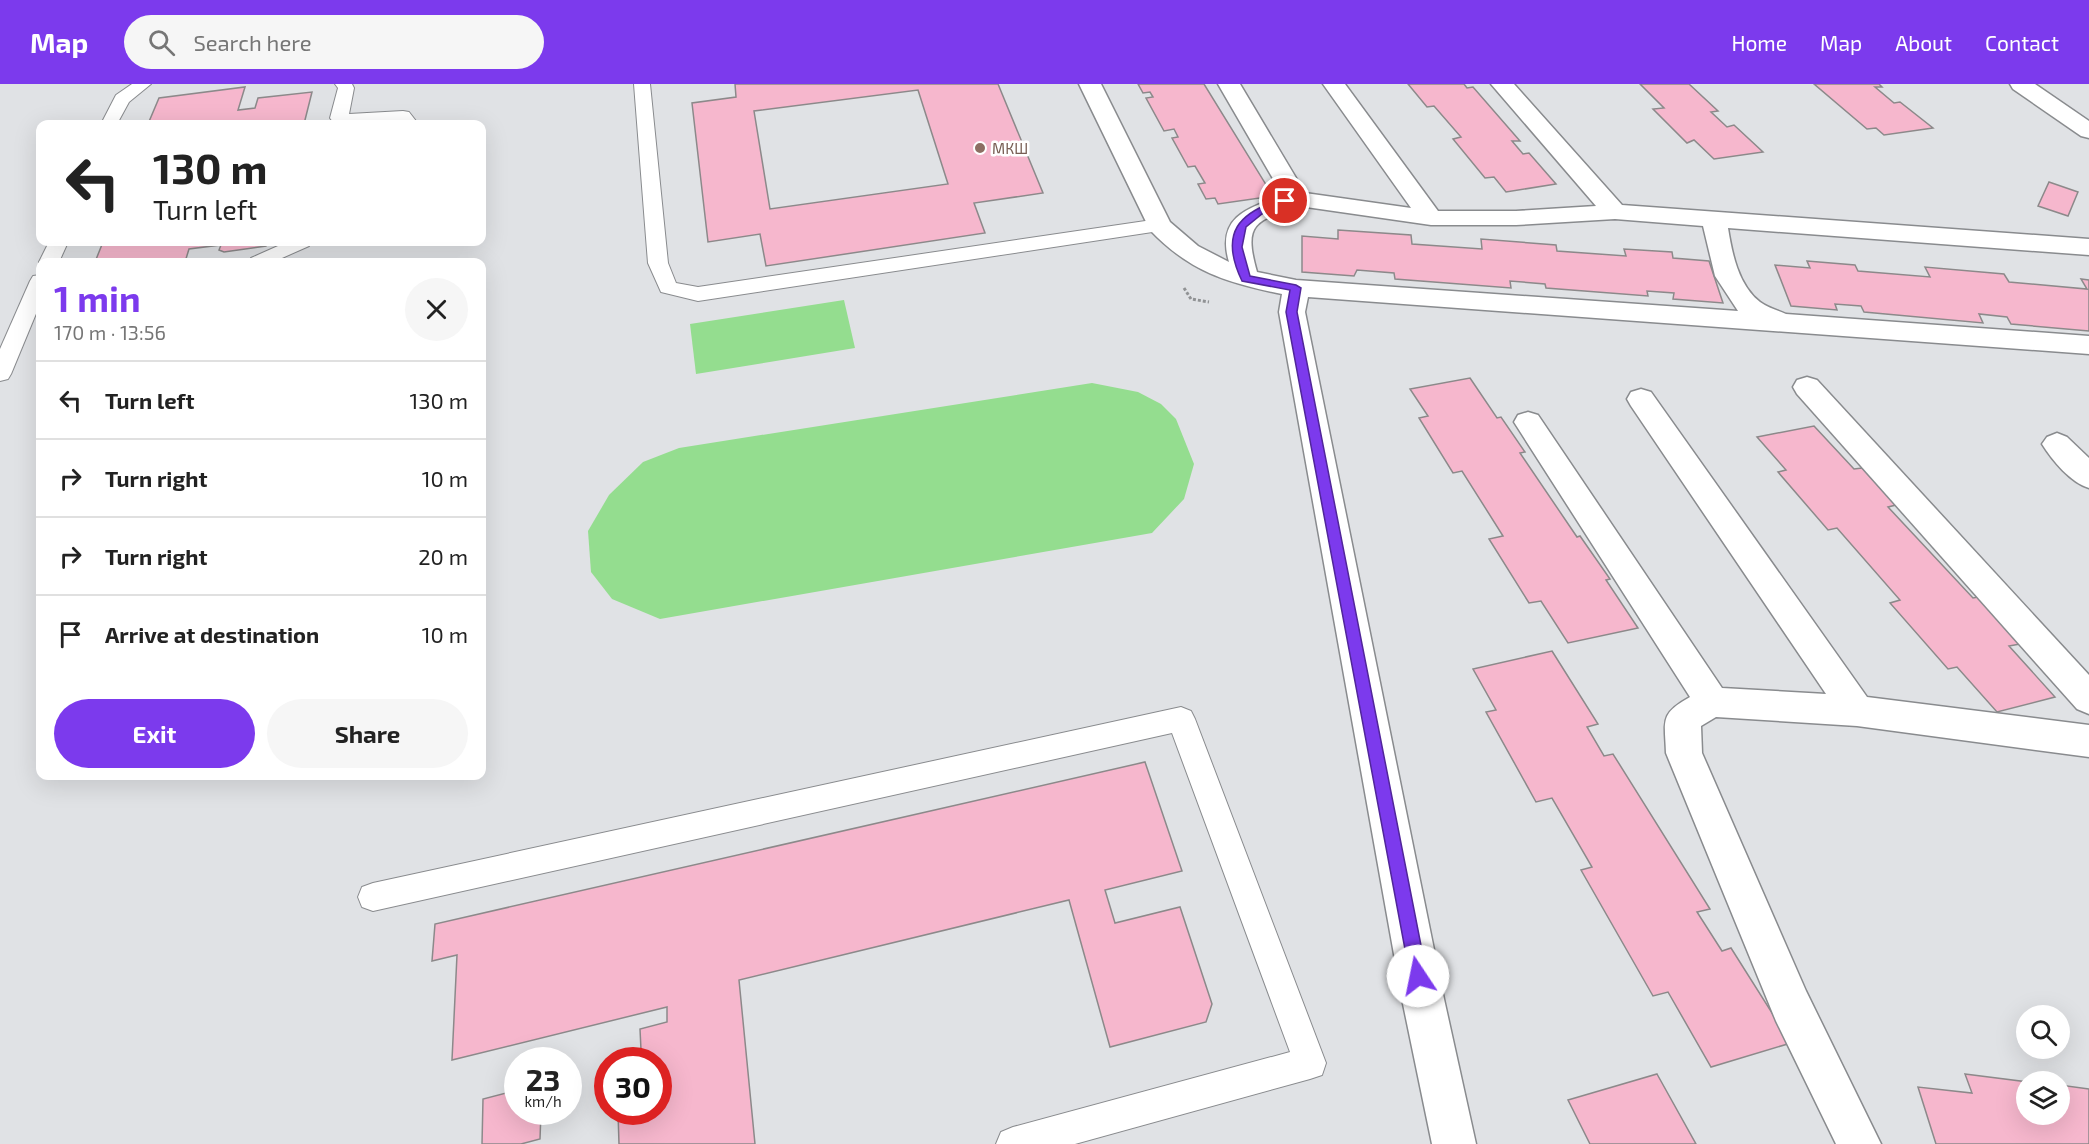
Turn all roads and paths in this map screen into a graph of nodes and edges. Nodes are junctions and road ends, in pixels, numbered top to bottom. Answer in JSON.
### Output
{"nodes":[{"id":1,"x":143,"y":84,"type":"edge"},
{"id":2,"x":344,"y":84,"type":"edge"},
{"id":3,"x":642,"y":84,"type":"edge"},
{"id":4,"x":1089,"y":84,"type":"edge"},
{"id":5,"x":1229,"y":84,"type":"edge"},
{"id":6,"x":1334,"y":84,"type":"edge"},
{"id":7,"x":1502,"y":84,"type":"edge"},
{"id":8,"x":2021,"y":84,"type":"edge"},
{"id":9,"x":111,"y":120,"type":"edge"},
{"id":10,"x":360,"y":120,"type":"edge"},
{"id":11,"x":360,"y":120,"type":"edge"},
{"id":12,"x":407,"y":120,"type":"edge"},
{"id":13,"x":2089,"y":131,"type":"edge"},
{"id":14,"x":1297,"y":199,"type":"junction"},
{"id":15,"x":1615,"y":212,"type":"junction"},
{"id":16,"x":1431,"y":218,"type":"junction"},
{"id":17,"x":1715,"y":219,"type":"junction"},
{"id":18,"x":1159,"y":225,"type":"junction"},
{"id":19,"x":293,"y":246,"type":"edge"},
{"id":20,"x":2089,"y":247,"type":"edge"},
{"id":21,"x":267,"y":258,"type":"edge"},
{"id":22,"x":1246,"y":279,"type":"junction"},
{"id":23,"x":1296,"y":288,"type":"junction"},
{"id":24,"x":36,"y":300,"type":"edge"},
{"id":25,"x":32,"y":320,"type":"edge"},
{"id":26,"x":1782,"y":322,"type":"junction"},
{"id":27,"x":2089,"y":345,"type":"edge"},
{"id":28,"x":0,"y":374,"type":"edge"},
{"id":29,"x":1807,"y":387,"type":"dead end"},
{"id":30,"x":1641,"y":399,"type":"dead end"},
{"id":31,"x":1528,"y":422,"type":"dead end"},
{"id":32,"x":2057,"y":444,"type":"dead end"},
{"id":33,"x":2089,"y":477,"type":"edge"},
{"id":34,"x":2089,"y":699,"type":"edge"},
{"id":35,"x":1712,"y":702,"type":"junction"},
{"id":36,"x":1857,"y":711,"type":"junction"},
{"id":37,"x":2089,"y":741,"type":"edge"},
{"id":38,"x":373,"y":897,"type":"dead end"},
{"id":39,"x":1013,"y":1144,"type":"edge"},
{"id":40,"x":1454,"y":1144,"type":"edge"},
{"id":41,"x":1859,"y":1144,"type":"edge"}],
"edges":[{"from":1,"to":9,"type":"lane"},
{"from":2,"to":10,"type":"lane"},
{"from":3,"to":18,"type":"lane"},
{"from":4,"to":18,"type":"street"},
{"from":5,"to":14,"type":"street"},
{"from":6,"to":16,"type":"street"},
{"from":7,"to":15,"type":"street"},
{"from":8,"to":13,"type":"street"},
{"from":11,"to":12,"type":"lane"},
{"from":14,"to":16,"type":"street"},
{"from":14,"to":22,"type":"street"},
{"from":15,"to":16,"type":"street"},
{"from":15,"to":17,"type":"street"},
{"from":17,"to":20,"type":"street"},
{"from":17,"to":26,"type":"street"},
{"from":18,"to":22,"type":"street"},
{"from":19,"to":21,"type":"lane"},
{"from":22,"to":23,"type":"street"},
{"from":23,"to":26,"type":"street"},
{"from":23,"to":40,"type":"street"},
{"from":24,"to":25,"type":"lane"},
{"from":25,"to":28,"type":"lane"},
{"from":26,"to":27,"type":"street"},
{"from":29,"to":34,"type":"street"},
{"from":30,"to":36,"type":"street"},
{"from":31,"to":35,"type":"street"},
{"from":32,"to":33,"type":"street"},
{"from":35,"to":36,"type":"street"},
{"from":35,"to":41,"type":"street"},
{"from":36,"to":37,"type":"street"},
{"from":38,"to":39,"type":"lane"}]}
